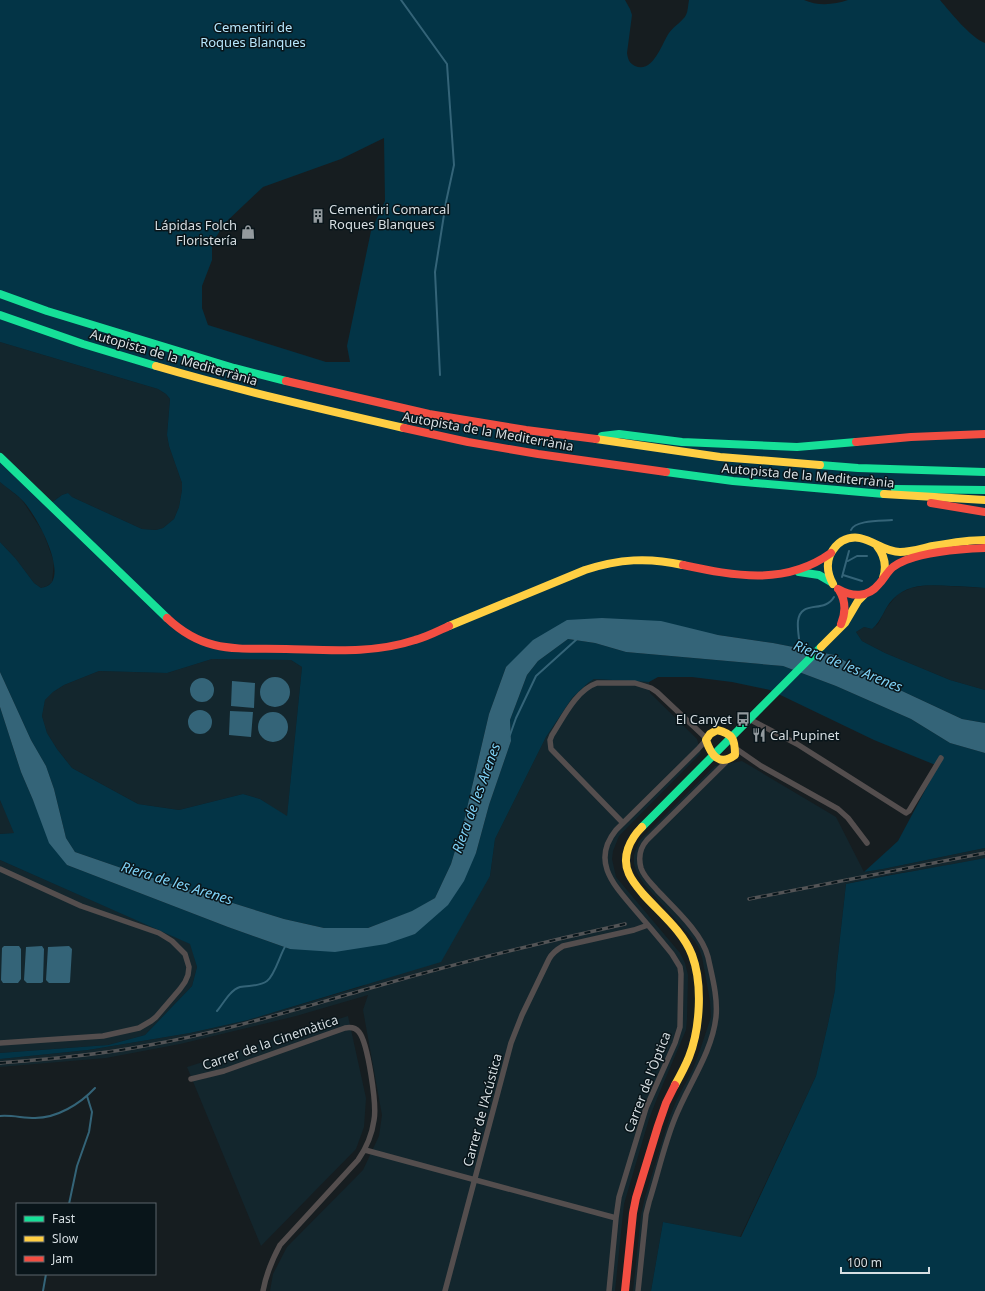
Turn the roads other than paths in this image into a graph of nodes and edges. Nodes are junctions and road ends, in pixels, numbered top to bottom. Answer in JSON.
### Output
{"nodes":[{"id":1,"x":0,"y":294,"type":"edge"},
{"id":2,"x":0,"y":315,"type":"edge"},
{"id":3,"x":985,"y":434,"type":"edge"},
{"id":4,"x":590,"y":438,"type":"junction"},
{"id":5,"x":0,"y":457,"type":"edge"},
{"id":6,"x":985,"y":472,"type":"edge"},
{"id":7,"x":985,"y":490,"type":"edge"},
{"id":8,"x":847,"y":491,"type":"junction"},
{"id":9,"x":860,"y":493,"type":"junction"},
{"id":10,"x":985,"y":500,"type":"edge"},
{"id":11,"x":985,"y":512,"type":"edge"},
{"id":12,"x":985,"y":540,"type":"edge"},
{"id":13,"x":875,"y":544,"type":"junction"},
{"id":14,"x":985,"y":548,"type":"edge"},
{"id":15,"x":831,"y":553,"type":"junction"},
{"id":16,"x":794,"y":571,"type":"junction"},
{"id":17,"x":882,"y":582,"type":"junction"},
{"id":18,"x":835,"y":586,"type":"junction"},
{"id":19,"x":864,"y":595,"type":"junction"},
{"id":20,"x":837,"y":631,"type":"junction"},
{"id":21,"x":749,"y":719,"type":"junction"},
{"id":22,"x":732,"y":736,"type":"junction"},
{"id":23,"x":711,"y":748,"type":"junction"},
{"id":24,"x":733,"y":754,"type":"junction"},
{"id":25,"x":941,"y":758,"type":"dead end"},
{"id":26,"x":713,"y":775,"type":"junction"},
{"id":27,"x":623,"y":823,"type":"junction"},
{"id":28,"x":867,"y":842,"type":"dead end"},
{"id":29,"x":0,"y":869,"type":"edge"},
{"id":30,"x":648,"y":925,"type":"junction"},
{"id":31,"x":0,"y":1043,"type":"edge"},
{"id":32,"x":191,"y":1080,"type":"dead end"},
{"id":33,"x":364,"y":1150,"type":"junction"},
{"id":34,"x":476,"y":1180,"type":"junction"},
{"id":35,"x":616,"y":1218,"type":"junction"},
{"id":36,"x":263,"y":1291,"type":"edge"},
{"id":37,"x":445,"y":1291,"type":"edge"},
{"id":38,"x":608,"y":1291,"type":"edge"},
{"id":39,"x":625,"y":1291,"type":"edge"},
{"id":40,"x":638,"y":1291,"type":"edge"}],
"edges":[{"from":1,"to":4,"type":"main road","name":"Autopista de la Mediterrània"},
{"from":2,"to":8,"type":"main road","name":"Autopista de la Mediterrània"},
{"from":3,"to":4,"type":"main road"},
{"from":4,"to":6,"type":"main road","name":"Autopista de la Mediterrània"},
{"from":5,"to":16,"type":"main road"},
{"from":7,"to":8,"type":"main road"},
{"from":8,"to":9,"type":"main road","name":"Autopista de la Mediterrània"},
{"from":9,"to":10,"type":"main road","name":"Autopista de la Mediterrània"},
{"from":9,"to":11,"type":"main road"},
{"from":12,"to":13,"type":"main road"},
{"from":13,"to":15,"type":"main road"},
{"from":13,"to":17,"type":"main road"},
{"from":14,"to":17,"type":"main road"},
{"from":15,"to":16,"type":"main road"},
{"from":15,"to":18,"type":"main road"},
{"from":16,"to":18,"type":"main road"},
{"from":17,"to":19,"type":"main road"},
{"from":18,"to":19,"type":"main road"},
{"from":18,"to":20,"type":"main road"},
{"from":19,"to":20,"type":"main road"},
{"from":20,"to":21,"type":"main road"},
{"from":21,"to":22,"type":"main road"},
{"from":21,"to":25,"type":"street"},
{"from":22,"to":23,"type":"main road"},
{"from":22,"to":23,"type":"main road"},
{"from":22,"to":24,"type":"main road"},
{"from":23,"to":24,"type":"main road"},
{"from":23,"to":26,"type":"street"},
{"from":23,"to":27,"type":"street","name":"Carrer de l'Òptica"},
{"from":23,"to":27,"type":"street"},
{"from":23,"to":39,"type":"main road"},
{"from":24,"to":26,"type":"street"},
{"from":24,"to":28,"type":"street"},
{"from":26,"to":40,"type":"street"},
{"from":27,"to":30,"type":"street","name":"Carrer de l'Òptica"},
{"from":29,"to":31,"type":"street"},
{"from":30,"to":34,"type":"street","name":"Carrer de l'Acústica"},
{"from":30,"to":35,"type":"street","name":"Carrer de l'Òptica"},
{"from":32,"to":33,"type":"street","name":"Carrer de la Cinemàtica"},
{"from":33,"to":34,"type":"street"},
{"from":33,"to":36,"type":"street"},
{"from":34,"to":35,"type":"street"},
{"from":34,"to":37,"type":"street","name":"Carrer de l'Acústica"},
{"from":35,"to":38,"type":"street","name":"Carrer de l'Òptica"}]}
